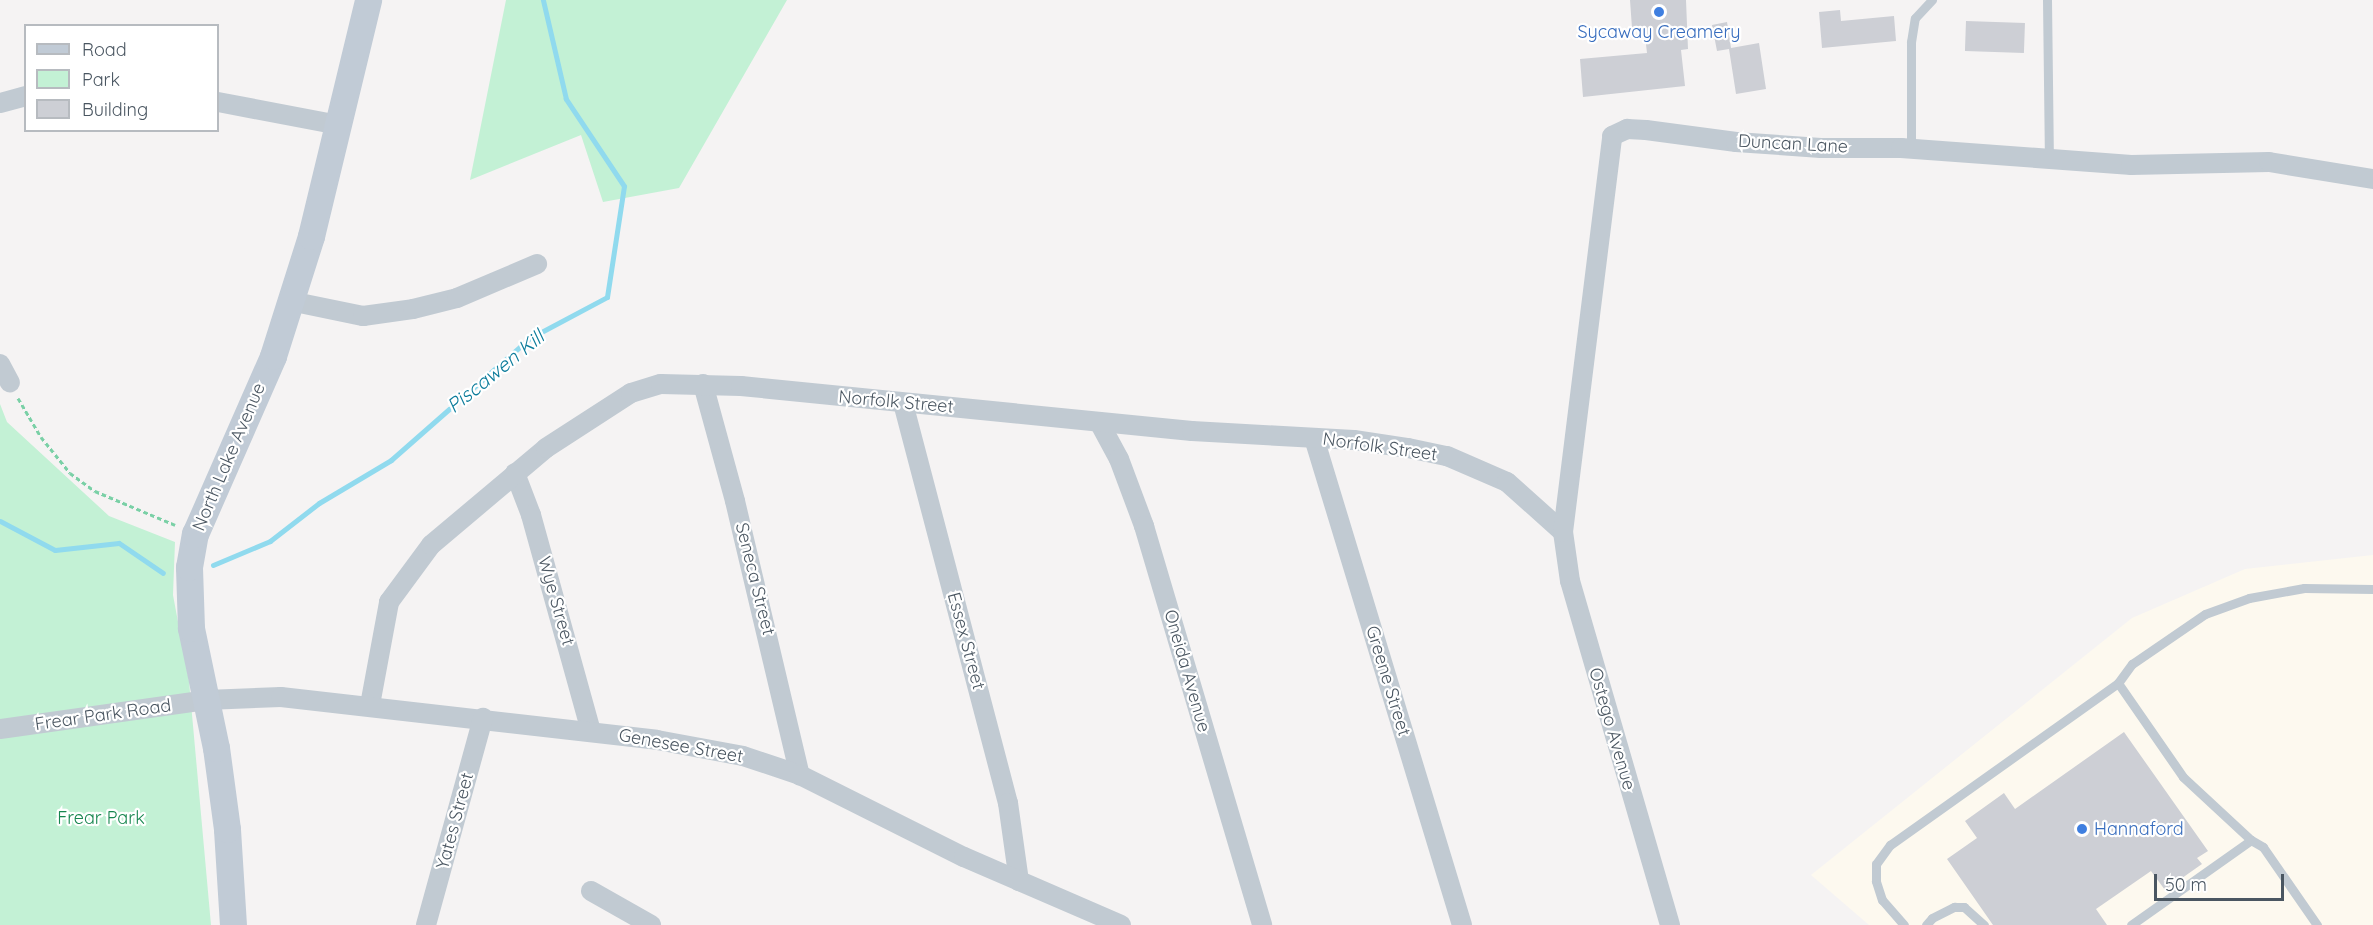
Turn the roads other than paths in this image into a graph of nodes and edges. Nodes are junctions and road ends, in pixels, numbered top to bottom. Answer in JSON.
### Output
{"nodes":[{"id":1,"x":368,"y":0,"type":"edge"},
{"id":2,"x":1932,"y":0,"type":"edge"},
{"id":3,"x":2047,"y":0,"type":"edge"},
{"id":4,"x":24,"y":97,"type":"edge"},
{"id":5,"x":219,"y":102,"type":"edge"},
{"id":6,"x":0,"y":103,"type":"edge"},
{"id":7,"x":339,"y":125,"type":"junction"},
{"id":8,"x":1911,"y":148,"type":"junction"},
{"id":9,"x":2049,"y":159,"type":"junction"},
{"id":10,"x":2373,"y":179,"type":"edge"},
{"id":11,"x":537,"y":264,"type":"dead end"},
{"id":12,"x":290,"y":302,"type":"junction"},
{"id":13,"x":0,"y":364,"type":"edge"},
{"id":14,"x":10,"y":383,"type":"road end"},
{"id":15,"x":703,"y":384,"type":"junction"},
{"id":16,"x":903,"y":403,"type":"junction"},
{"id":17,"x":1099,"y":422,"type":"junction"},
{"id":18,"x":1314,"y":438,"type":"junction"},
{"id":19,"x":514,"y":473,"type":"junction"},
{"id":20,"x":1563,"y":532,"type":"junction"},
{"id":21,"x":2373,"y":589,"type":"edge"},
{"id":22,"x":2118,"y":683,"type":"junction"},
{"id":23,"x":206,"y":700,"type":"junction"},
{"id":24,"x":370,"y":705,"type":"junction"},
{"id":25,"x":483,"y":718,"type":"junction"},
{"id":26,"x":0,"y":729,"type":"edge"},
{"id":27,"x":591,"y":731,"type":"junction"},
{"id":28,"x":800,"y":775,"type":"junction"},
{"id":29,"x":2251,"y":840,"type":"junction"},
{"id":30,"x":1019,"y":881,"type":"junction"},
{"id":31,"x":591,"y":891,"type":"dead end"},
{"id":32,"x":620,"y":918,"type":"edge"},
{"id":33,"x":233,"y":925,"type":"edge"},
{"id":34,"x":426,"y":925,"type":"edge"},
{"id":35,"x":651,"y":925,"type":"edge"},
{"id":36,"x":1121,"y":925,"type":"edge"},
{"id":37,"x":1262,"y":925,"type":"edge"},
{"id":38,"x":1462,"y":925,"type":"edge"},
{"id":39,"x":1670,"y":925,"type":"edge"},
{"id":40,"x":1904,"y":925,"type":"edge"},
{"id":41,"x":1926,"y":925,"type":"edge"},
{"id":42,"x":1984,"y":925,"type":"edge"},
{"id":43,"x":2131,"y":925,"type":"edge"},
{"id":44,"x":2316,"y":925,"type":"edge"}],
"edges":[{"from":1,"to":7,"type":"street","name":"North Lake Avenue"},
{"from":2,"to":8,"type":"lane"},
{"from":3,"to":9,"type":"lane"},
{"from":4,"to":6,"type":"street"},
{"from":5,"to":7,"type":"street"},
{"from":7,"to":12,"type":"street","name":"North Lake Avenue"},
{"from":8,"to":9,"type":"street","name":"Duncan Lane"},
{"from":8,"to":20,"type":"street","name":"Duncan Lane"},
{"from":9,"to":10,"type":"street","name":"Duncan Lane"},
{"from":11,"to":12,"type":"street"},
{"from":12,"to":23,"type":"street","name":"North Lake Avenue"},
{"from":13,"to":14,"type":"street"},
{"from":15,"to":16,"type":"street","name":"Norfolk Street"},
{"from":15,"to":19,"type":"street","name":"Norfolk Street"},
{"from":15,"to":28,"type":"street","name":"Seneca Street"},
{"from":16,"to":17,"type":"street","name":"Norfolk Street"},
{"from":16,"to":30,"type":"street","name":"Essex Street"},
{"from":17,"to":18,"type":"street","name":"Norfolk Street"},
{"from":17,"to":37,"type":"street","name":"Oneida Avenue"},
{"from":18,"to":20,"type":"street","name":"Norfolk Street"},
{"from":18,"to":38,"type":"street","name":"Greene Street"},
{"from":19,"to":24,"type":"street","name":"Norfolk Street"},
{"from":19,"to":27,"type":"street","name":"Wye Street"},
{"from":20,"to":39,"type":"street","name":"Ostego Avenue"},
{"from":21,"to":22,"type":"lane"},
{"from":22,"to":29,"type":"lane"},
{"from":22,"to":40,"type":"lane"},
{"from":23,"to":24,"type":"street","name":"Genesee Street"},
{"from":23,"to":26,"type":"street","name":"Frear Park Road"},
{"from":23,"to":33,"type":"street","name":"North Lake Avenue"},
{"from":24,"to":25,"type":"street","name":"Genesee Street"},
{"from":25,"to":27,"type":"street","name":"Genesee Street"},
{"from":25,"to":34,"type":"street","name":"Yates Street"},
{"from":27,"to":28,"type":"street","name":"Genesee Street"},
{"from":28,"to":30,"type":"street","name":"Genesee Street"},
{"from":29,"to":43,"type":"lane"},
{"from":29,"to":44,"type":"lane"},
{"from":30,"to":36,"type":"street","name":"Genesee Street"},
{"from":31,"to":32,"type":"street"},
{"from":32,"to":35,"type":"street"},
{"from":41,"to":42,"type":"lane"}]}
